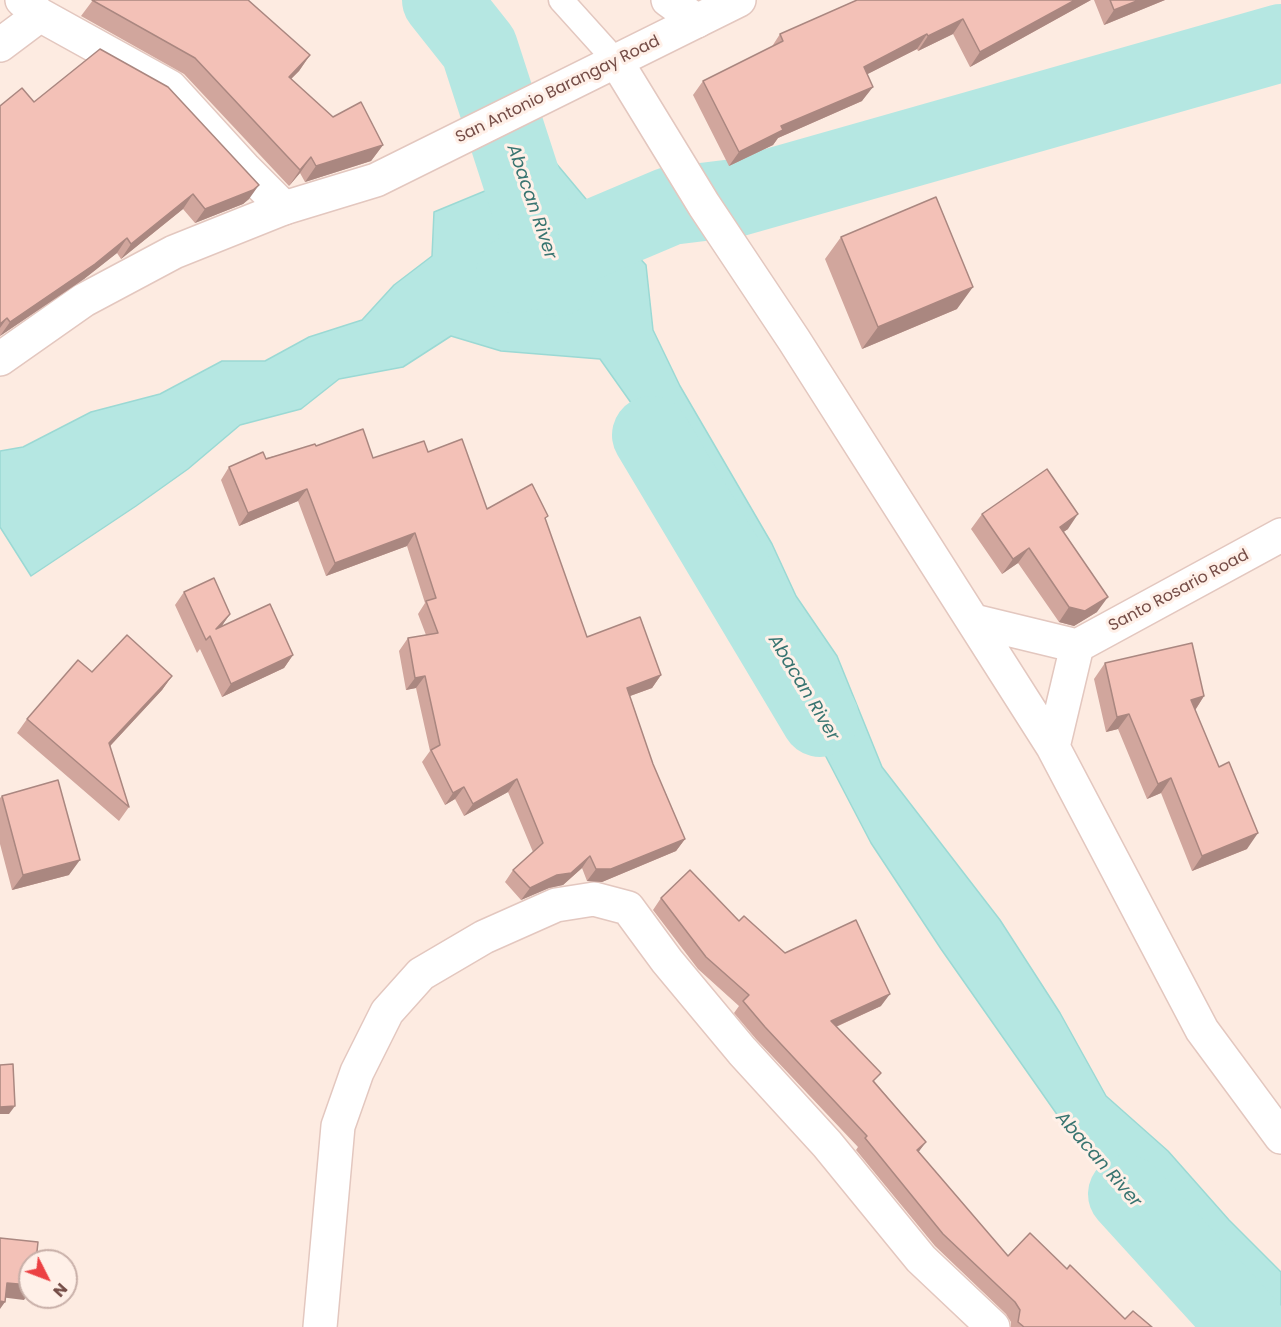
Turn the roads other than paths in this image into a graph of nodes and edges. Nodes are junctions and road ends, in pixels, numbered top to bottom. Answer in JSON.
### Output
{"nodes":[{"id":1,"x":561,"y":0,"type":"edge"},
{"id":2,"x":668,"y":0,"type":"edge"},
{"id":3,"x":739,"y":0,"type":"edge"},
{"id":4,"x":31,"y":8,"type":"edge"},
{"id":5,"x":697,"y":21,"type":"junction"},
{"id":6,"x":0,"y":45,"type":"edge"},
{"id":7,"x":604,"y":66,"type":"junction"},
{"id":8,"x":284,"y":208,"type":"junction"},
{"id":9,"x":0,"y":359,"type":"edge"},
{"id":10,"x":1281,"y":535,"type":"edge"},
{"id":11,"x":974,"y":621,"type":"junction"},
{"id":12,"x":1077,"y":646,"type":"junction"},
{"id":13,"x":1053,"y":747,"type":"junction"},
{"id":14,"x":1281,"y":1137,"type":"edge"},
{"id":15,"x":320,"y":1327,"type":"edge"},
{"id":16,"x":993,"y":1327,"type":"edge"}],
"edges":[{"from":1,"to":7,"type":"lane"},
{"from":2,"to":5,"type":"street"},
{"from":3,"to":5,"type":"street","name":"San Antonio Barangay Road"},
{"from":4,"to":6,"type":"street"},
{"from":4,"to":8,"type":"street"},
{"from":5,"to":7,"type":"street","name":"San Antonio Barangay Road"},
{"from":7,"to":8,"type":"street","name":"San Antonio Barangay Road"},
{"from":7,"to":11,"type":"street"},
{"from":8,"to":9,"type":"street","name":"San Antonio Barangay Road"},
{"from":10,"to":12,"type":"street","name":"Santo Rosario Road"},
{"from":11,"to":12,"type":"street"},
{"from":11,"to":13,"type":"street"},
{"from":12,"to":13,"type":"street"},
{"from":13,"to":14,"type":"street"},
{"from":15,"to":16,"type":"street"}]}
